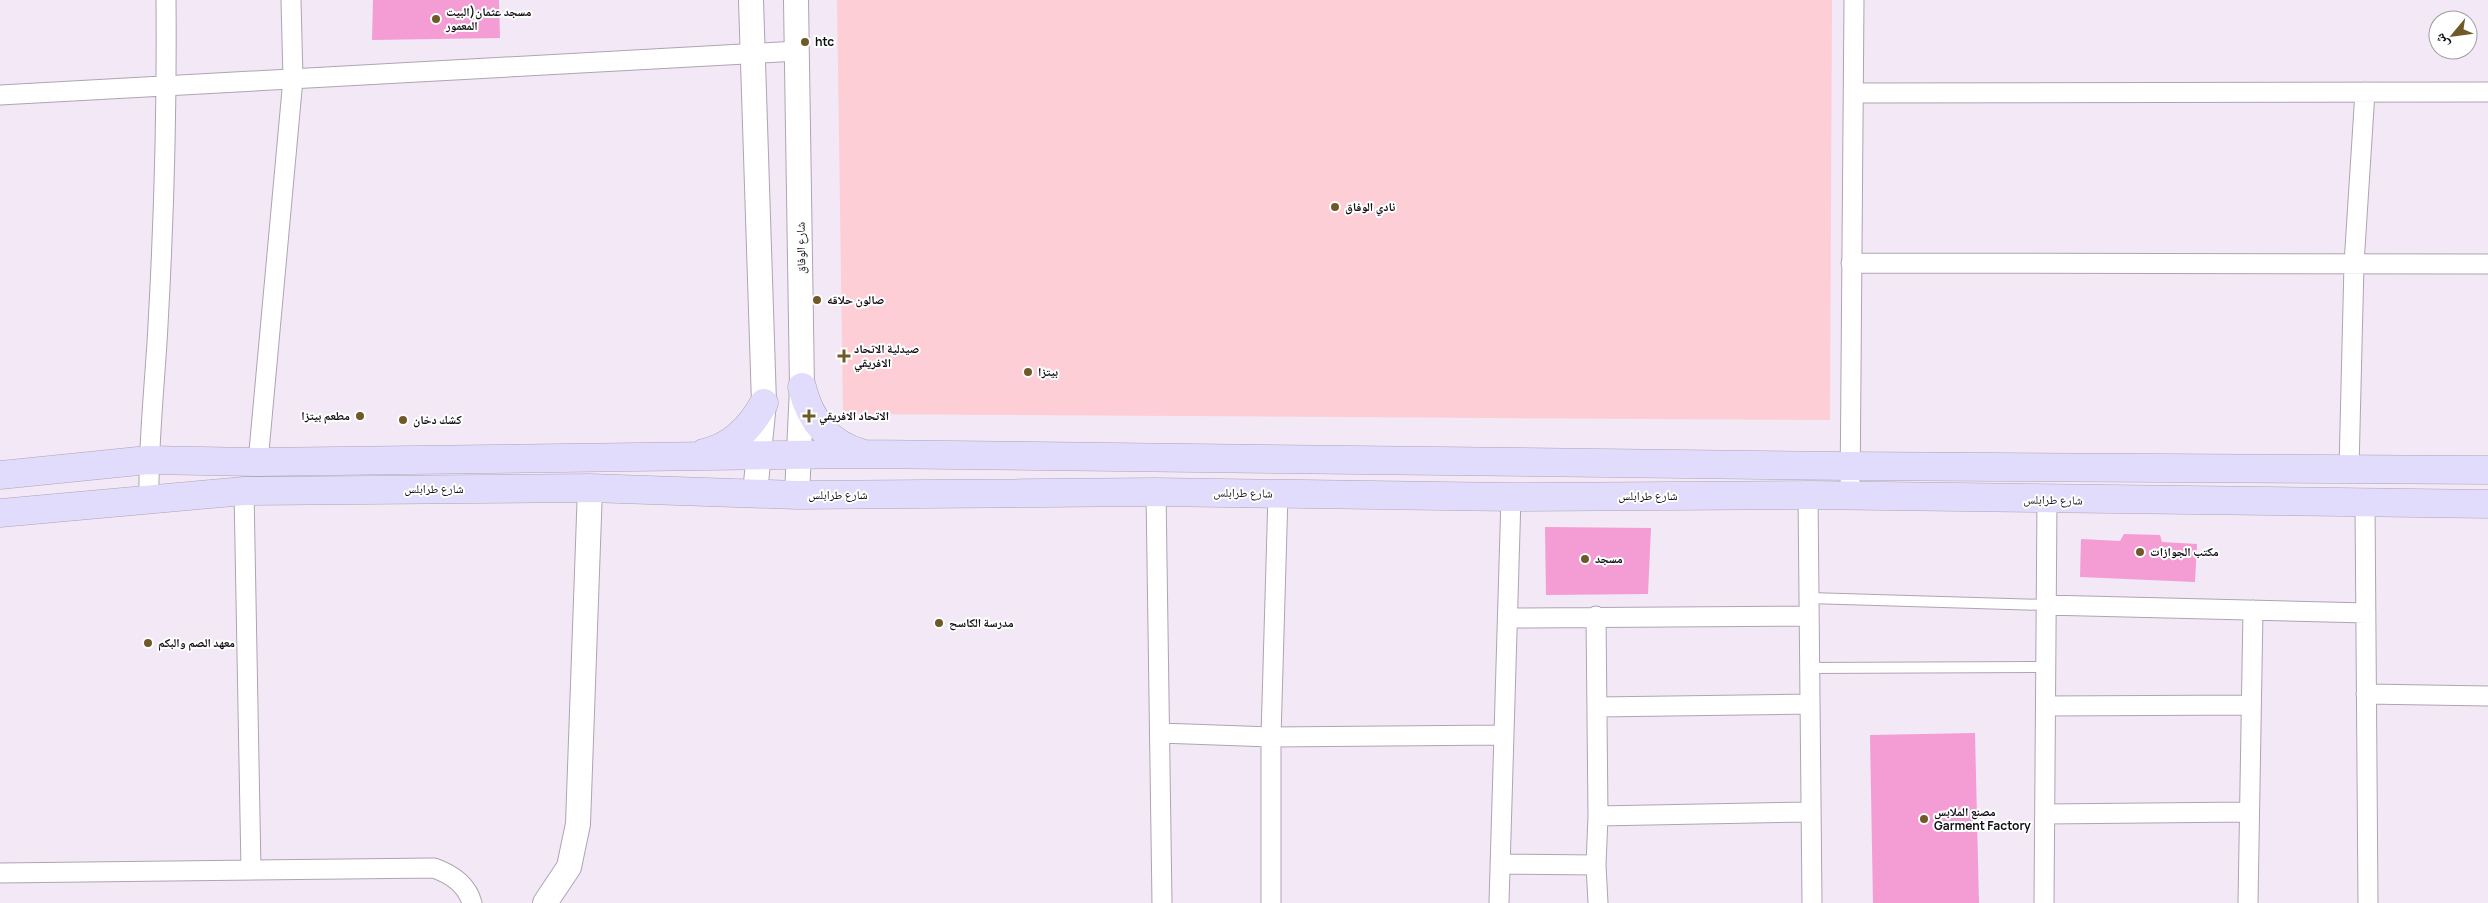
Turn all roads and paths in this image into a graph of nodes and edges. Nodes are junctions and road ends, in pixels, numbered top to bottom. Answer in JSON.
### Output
{"nodes":[{"id":1,"x":166,"y":0,"type":"edge"},
{"id":2,"x":291,"y":0,"type":"edge"},
{"id":3,"x":750,"y":0,"type":"edge"},
{"id":4,"x":796,"y":0,"type":"edge"},
{"id":5,"x":1854,"y":0,"type":"edge"},
{"id":6,"x":798,"y":51,"type":"junction"},
{"id":7,"x":752,"y":55,"type":"junction"},
{"id":8,"x":293,"y":78,"type":"junction"},
{"id":9,"x":167,"y":86,"type":"junction"},
{"id":10,"x":2365,"y":92,"type":"junction"},
{"id":11,"x":2488,"y":92,"type":"edge"},
{"id":12,"x":1855,"y":93,"type":"junction"},
{"id":13,"x":0,"y":95,"type":"edge"},
{"id":14,"x":1852,"y":263,"type":"junction"},
{"id":15,"x":2354,"y":264,"type":"junction"},
{"id":16,"x":2488,"y":264,"type":"edge"},
{"id":17,"x":802,"y":388,"type":"junction"},
{"id":18,"x":764,"y":403,"type":"junction"},
{"id":19,"x":865,"y":454,"type":"junction"},
{"id":20,"x":695,"y":455,"type":"junction"},
{"id":21,"x":799,"y":456,"type":"junction"},
{"id":22,"x":759,"y":457,"type":"junction"},
{"id":23,"x":148,"y":460,"type":"junction"},
{"id":24,"x":258,"y":462,"type":"junction"},
{"id":25,"x":1849,"y":466,"type":"junction"},
{"id":26,"x":2349,"y":469,"type":"junction"},
{"id":27,"x":2488,"y":470,"type":"edge"},
{"id":28,"x":0,"y":475,"type":"edge"},
{"id":29,"x":590,"y":488,"type":"junction"},
{"id":30,"x":244,"y":491,"type":"junction"},
{"id":31,"x":1156,"y":492,"type":"junction"},
{"id":32,"x":756,"y":493,"type":"junction"},
{"id":33,"x":1278,"y":494,"type":"junction"},
{"id":34,"x":797,"y":495,"type":"junction"},
{"id":35,"x":1808,"y":495,"type":"junction"},
{"id":36,"x":1850,"y":496,"type":"junction"},
{"id":37,"x":1511,"y":497,"type":"junction"},
{"id":38,"x":149,"y":499,"type":"junction"},
{"id":39,"x":2047,"y":500,"type":"junction"},
{"id":40,"x":2365,"y":503,"type":"junction"},
{"id":41,"x":2488,"y":504,"type":"edge"},
{"id":42,"x":0,"y":513,"type":"edge"},
{"id":43,"x":2045,"y":604,"type":"junction"},
{"id":44,"x":1809,"y":607,"type":"junction"},
{"id":45,"x":2253,"y":610,"type":"junction"},
{"id":46,"x":2366,"y":613,"type":"junction"},
{"id":47,"x":1596,"y":616,"type":"junction"},
{"id":48,"x":1508,"y":618,"type":"junction"},
{"id":49,"x":2046,"y":667,"type":"junction"},
{"id":50,"x":1810,"y":668,"type":"junction"},
{"id":51,"x":2366,"y":694,"type":"junction"},
{"id":52,"x":2488,"y":696,"type":"edge"},
{"id":53,"x":1810,"y":704,"type":"junction"},
{"id":54,"x":2251,"y":705,"type":"junction"},
{"id":55,"x":2046,"y":706,"type":"junction"},
{"id":56,"x":1597,"y":707,"type":"junction"},
{"id":57,"x":1160,"y":733,"type":"junction"},
{"id":58,"x":1504,"y":735,"type":"junction"},
{"id":59,"x":1271,"y":737,"type":"junction"},
{"id":60,"x":1811,"y":812,"type":"junction"},
{"id":61,"x":2248,"y":812,"type":"junction"},
{"id":62,"x":2045,"y":814,"type":"junction"},
{"id":63,"x":1598,"y":816,"type":"junction"},
{"id":64,"x":1500,"y":864,"type":"junction"},
{"id":65,"x":1596,"y":865,"type":"junction"},
{"id":66,"x":251,"y":870,"type":"junction"},
{"id":67,"x":0,"y":873,"type":"edge"},
{"id":68,"x":472,"y":903,"type":"edge"},
{"id":69,"x":545,"y":903,"type":"edge"},
{"id":70,"x":1162,"y":903,"type":"edge"},
{"id":71,"x":1271,"y":903,"type":"edge"},
{"id":72,"x":1499,"y":903,"type":"edge"},
{"id":73,"x":1598,"y":903,"type":"edge"},
{"id":74,"x":1812,"y":903,"type":"edge"},
{"id":75,"x":2044,"y":903,"type":"edge"},
{"id":76,"x":2248,"y":903,"type":"edge"},
{"id":77,"x":2368,"y":903,"type":"edge"}],
"edges":[{"from":1,"to":9,"type":"street"},
{"from":2,"to":8,"type":"street"},
{"from":3,"to":7,"type":"street"},
{"from":4,"to":6,"type":"street","name":"شارع الوفاق"},
{"from":5,"to":12,"type":"street"},
{"from":6,"to":7,"type":"street"},
{"from":6,"to":17,"type":"street","name":"شارع الوفاق"},
{"from":7,"to":8,"type":"street"},
{"from":7,"to":18,"type":"street"},
{"from":8,"to":9,"type":"street"},
{"from":8,"to":24,"type":"street"},
{"from":9,"to":13,"type":"street"},
{"from":9,"to":23,"type":"street"},
{"from":10,"to":11,"type":"street"},
{"from":10,"to":12,"type":"street"},
{"from":10,"to":15,"type":"street"},
{"from":12,"to":14,"type":"street"},
{"from":14,"to":15,"type":"street"},
{"from":14,"to":25,"type":"street"},
{"from":15,"to":16,"type":"street"},
{"from":15,"to":26,"type":"street"},
{"from":17,"to":19,"type":"main road"},
{"from":17,"to":21,"type":"street","name":"شارع الوفاق"},
{"from":18,"to":20,"type":"main road"},
{"from":18,"to":22,"type":"street"},
{"from":19,"to":21,"type":"main road"},
{"from":19,"to":25,"type":"main road"},
{"from":20,"to":22,"type":"main road"},
{"from":20,"to":24,"type":"main road"},
{"from":21,"to":22,"type":"main road"},
{"from":21,"to":34,"type":"street","name":"شارع الوفاق"},
{"from":22,"to":32,"type":"street"},
{"from":23,"to":24,"type":"main road"},
{"from":23,"to":28,"type":"main road"},
{"from":23,"to":38,"type":"street"},
{"from":25,"to":26,"type":"main road"},
{"from":25,"to":36,"type":"street"},
{"from":26,"to":27,"type":"main road"},
{"from":29,"to":30,"type":"main road","name":"شارع طرابلس"},
{"from":29,"to":32,"type":"main road","name":"شارع طرابلس"},
{"from":29,"to":69,"type":"street"},
{"from":30,"to":38,"type":"main road","name":"شارع طرابلس"},
{"from":30,"to":66,"type":"street"},
{"from":31,"to":33,"type":"main road","name":"شارع طرابلس"},
{"from":31,"to":34,"type":"main road","name":"شارع طرابلس"},
{"from":31,"to":57,"type":"street"},
{"from":32,"to":34,"type":"main road","name":"شارع طرابلس"},
{"from":33,"to":37,"type":"main road","name":"شارع طرابلس"},
{"from":33,"to":59,"type":"street"},
{"from":35,"to":36,"type":"main road","name":"شارع طرابلس"},
{"from":35,"to":37,"type":"main road","name":"شارع طرابلس"},
{"from":35,"to":44,"type":"street"},
{"from":36,"to":39,"type":"main road","name":"شارع طرابلس"},
{"from":37,"to":48,"type":"street"},
{"from":38,"to":42,"type":"main road","name":"شارع طرابلس"},
{"from":39,"to":40,"type":"main road","name":"شارع طرابلس"},
{"from":39,"to":43,"type":"street"},
{"from":40,"to":41,"type":"main road","name":"شارع طرابلس"},
{"from":40,"to":46,"type":"street"},
{"from":43,"to":44,"type":"lane"},
{"from":43,"to":45,"type":"street"},
{"from":43,"to":49,"type":"street"},
{"from":44,"to":47,"type":"street"},
{"from":44,"to":50,"type":"street"},
{"from":45,"to":46,"type":"street"},
{"from":45,"to":54,"type":"street"},
{"from":46,"to":51,"type":"street"},
{"from":47,"to":48,"type":"street"},
{"from":47,"to":56,"type":"street"},
{"from":48,"to":58,"type":"street"},
{"from":49,"to":50,"type":"lane"},
{"from":49,"to":55,"type":"street"},
{"from":50,"to":53,"type":"street"},
{"from":51,"to":52,"type":"street"},
{"from":51,"to":77,"type":"street"},
{"from":53,"to":56,"type":"street"},
{"from":53,"to":60,"type":"street"},
{"from":54,"to":55,"type":"street"},
{"from":54,"to":61,"type":"street"},
{"from":55,"to":62,"type":"street"},
{"from":56,"to":63,"type":"street"},
{"from":57,"to":59,"type":"street"},
{"from":57,"to":70,"type":"street"},
{"from":58,"to":59,"type":"street"},
{"from":58,"to":64,"type":"street"},
{"from":59,"to":71,"type":"street"},
{"from":60,"to":63,"type":"street"},
{"from":60,"to":74,"type":"street"},
{"from":61,"to":62,"type":"street"},
{"from":61,"to":76,"type":"street"},
{"from":62,"to":75,"type":"street"},
{"from":63,"to":65,"type":"street"},
{"from":64,"to":65,"type":"street"},
{"from":64,"to":72,"type":"street"},
{"from":65,"to":73,"type":"street"},
{"from":66,"to":67,"type":"street"},
{"from":66,"to":68,"type":"street"}]}
